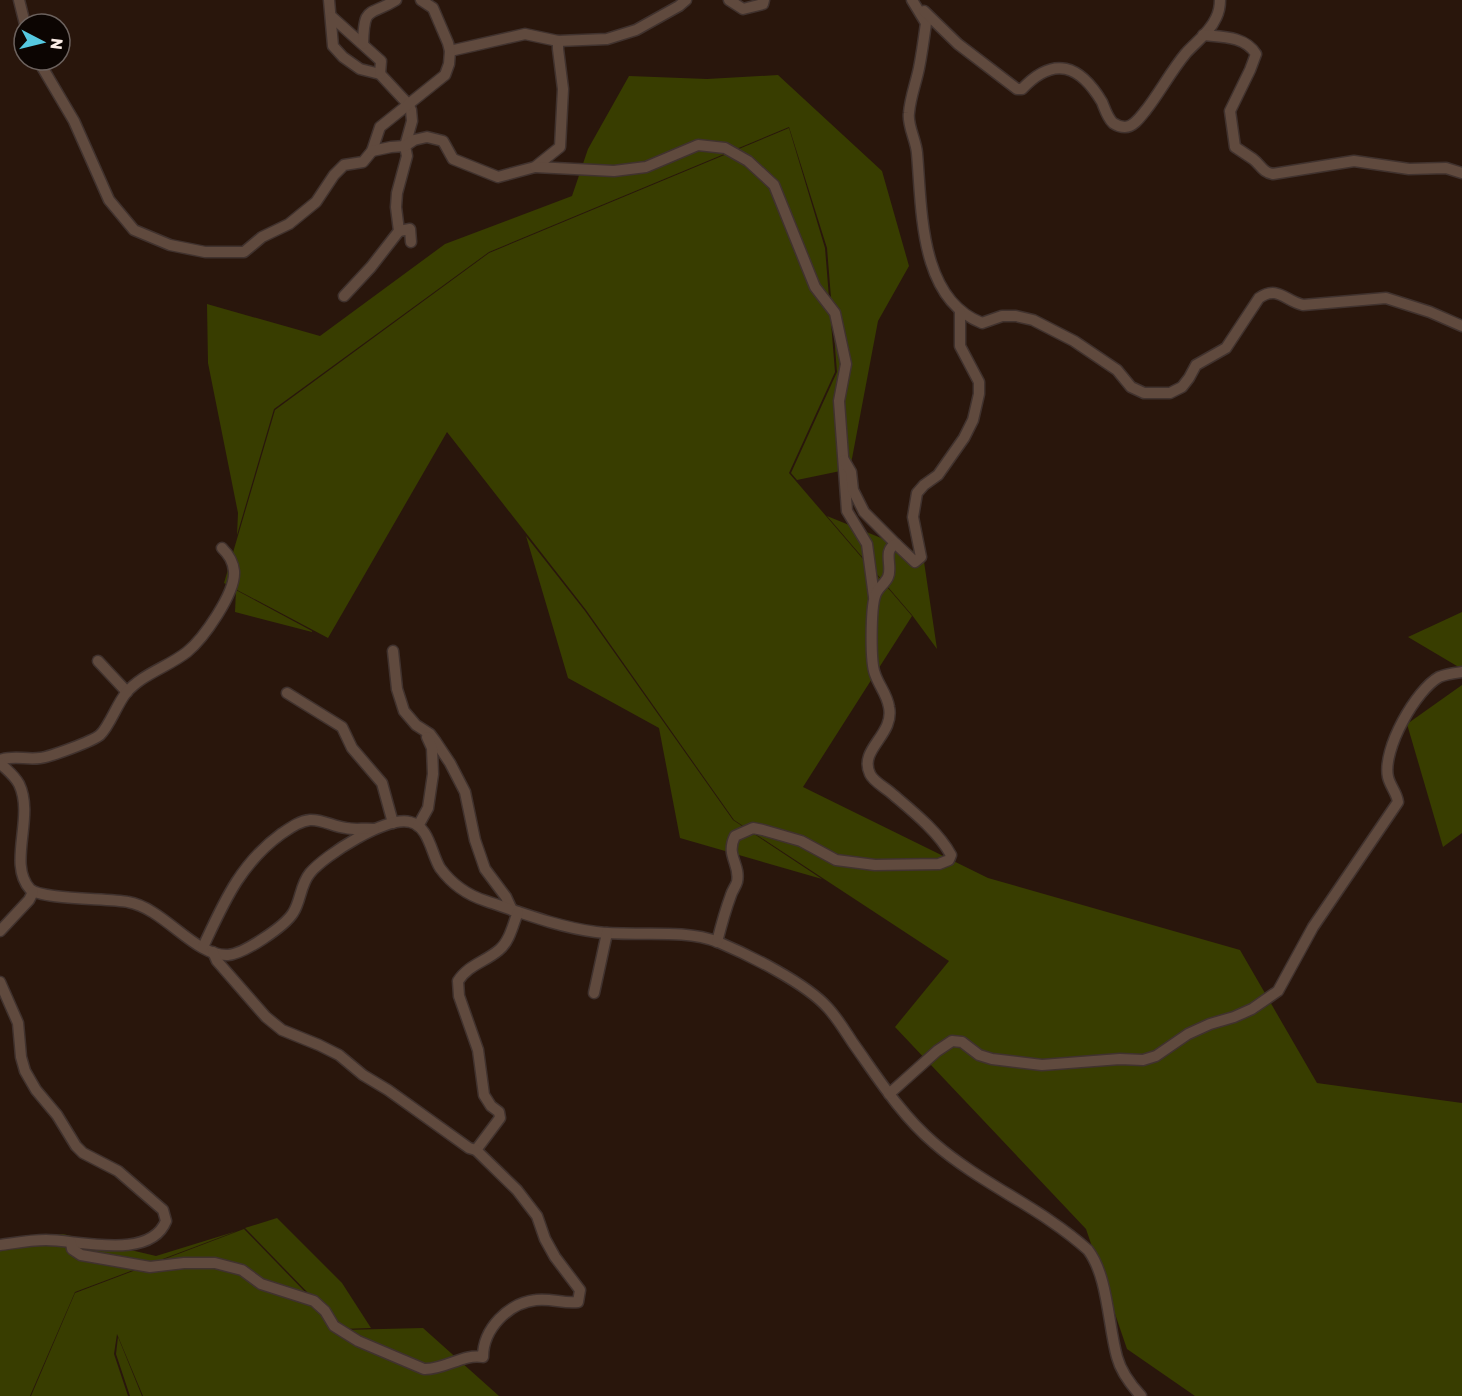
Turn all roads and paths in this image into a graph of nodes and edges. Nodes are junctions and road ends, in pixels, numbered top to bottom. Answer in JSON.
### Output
{"nodes":[{"id":1,"x":329,"y":0,"type":"edge"},
{"id":2,"x":396,"y":0,"type":"edge"},
{"id":3,"x":421,"y":0,"type":"edge"},
{"id":4,"x":686,"y":0,"type":"edge"},
{"id":5,"x":729,"y":0,"type":"edge"},
{"id":6,"x":764,"y":0,"type":"edge"},
{"id":7,"x":913,"y":0,"type":"edge"},
{"id":8,"x":1220,"y":0,"type":"edge"},
{"id":9,"x":436,"y":4,"type":"edge"},
{"id":10,"x":332,"y":16,"type":"junction"},
{"id":11,"x":1203,"y":35,"type":"junction"},
{"id":12,"x":558,"y":41,"type":"junction"},
{"id":13,"x":363,"y":44,"type":"junction"},
{"id":14,"x":450,"y":51,"type":"junction"},
{"id":15,"x":45,"y":72,"type":"edge"},
{"id":16,"x":380,"y":74,"type":"junction"},
{"id":17,"x":408,"y":104,"type":"junction"},
{"id":18,"x":405,"y":146,"type":"junction"},
{"id":19,"x":372,"y":151,"type":"junction"},
{"id":20,"x":535,"y":168,"type":"junction"},
{"id":21,"x":1462,"y":173,"type":"edge"},
{"id":22,"x":399,"y":231,"type":"junction"},
{"id":23,"x":411,"y":242,"type":"dead end"},
{"id":24,"x":344,"y":296,"type":"dead end"},
{"id":25,"x":960,"y":312,"type":"junction"},
{"id":26,"x":1462,"y":326,"type":"edge"},
{"id":27,"x":842,"y":457,"type":"junction"},
{"id":28,"x":896,"y":544,"type":"junction"},
{"id":29,"x":222,"y":548,"type":"dead end"},
{"id":30,"x":874,"y":598,"type":"junction"},
{"id":31,"x":393,"y":651,"type":"dead end"},
{"id":32,"x":98,"y":661,"type":"dead end"},
{"id":33,"x":1462,"y":672,"type":"edge"},
{"id":34,"x":127,"y":692,"type":"junction"},
{"id":35,"x":287,"y":693,"type":"dead end"},
{"id":36,"x":421,"y":728,"type":"junction"},
{"id":37,"x":0,"y":761,"type":"edge"},
{"id":38,"x":393,"y":823,"type":"junction"},
{"id":39,"x":418,"y":826,"type":"junction"},
{"id":40,"x":377,"y":829,"type":"junction"},
{"id":41,"x":33,"y":892,"type":"junction"},
{"id":42,"x":515,"y":911,"type":"junction"},
{"id":43,"x":0,"y":931,"type":"edge"},
{"id":44,"x":607,"y":933,"type":"junction"},
{"id":45,"x":717,"y":942,"type":"junction"},
{"id":46,"x":208,"y":949,"type":"junction"},
{"id":47,"x":0,"y":982,"type":"edge"},
{"id":48,"x":594,"y":993,"type":"dead end"},
{"id":49,"x":890,"y":1094,"type":"junction"},
{"id":50,"x":476,"y":1150,"type":"junction"},
{"id":51,"x":71,"y":1243,"type":"junction"},
{"id":52,"x":0,"y":1245,"type":"edge"},
{"id":53,"x":1141,"y":1396,"type":"edge"}],
"edges":[{"from":1,"to":10,"type":"street"},
{"from":2,"to":13,"type":"street"},
{"from":3,"to":9,"type":"street"},
{"from":4,"to":12,"type":"street"},
{"from":5,"to":6,"type":"street"},
{"from":7,"to":11,"type":"street"},
{"from":7,"to":25,"type":"street"},
{"from":8,"to":11,"type":"street"},
{"from":9,"to":14,"type":"street"},
{"from":10,"to":13,"type":"street"},
{"from":10,"to":16,"type":"street"},
{"from":11,"to":21,"type":"street"},
{"from":12,"to":14,"type":"street"},
{"from":12,"to":20,"type":"street"},
{"from":13,"to":16,"type":"street"},
{"from":14,"to":17,"type":"street"},
{"from":15,"to":19,"type":"street"},
{"from":16,"to":17,"type":"street"},
{"from":17,"to":18,"type":"street"},
{"from":17,"to":19,"type":"street"},
{"from":18,"to":19,"type":"street"},
{"from":18,"to":20,"type":"street"},
{"from":18,"to":22,"type":"street"},
{"from":20,"to":27,"type":"street"},
{"from":22,"to":23,"type":"street"},
{"from":22,"to":24,"type":"street"},
{"from":25,"to":26,"type":"street"},
{"from":25,"to":28,"type":"street"},
{"from":27,"to":28,"type":"street"},
{"from":27,"to":30,"type":"street"},
{"from":28,"to":30,"type":"street"},
{"from":29,"to":34,"type":"street"},
{"from":30,"to":45,"type":"street"},
{"from":31,"to":36,"type":"street"},
{"from":32,"to":34,"type":"street"},
{"from":33,"to":49,"type":"street"},
{"from":34,"to":37,"type":"street"},
{"from":35,"to":38,"type":"street"},
{"from":36,"to":39,"type":"street"},
{"from":36,"to":42,"type":"street"},
{"from":37,"to":41,"type":"street"},
{"from":38,"to":39,"type":"street"},
{"from":38,"to":40,"type":"street"},
{"from":39,"to":42,"type":"street"},
{"from":40,"to":46,"type":"street"},
{"from":40,"to":46,"type":"street"},
{"from":41,"to":43,"type":"street"},
{"from":41,"to":46,"type":"street"},
{"from":42,"to":44,"type":"street"},
{"from":42,"to":50,"type":"street"},
{"from":44,"to":45,"type":"street"},
{"from":44,"to":48,"type":"street"},
{"from":45,"to":49,"type":"street"},
{"from":46,"to":50,"type":"street"},
{"from":47,"to":51,"type":"street"},
{"from":49,"to":53,"type":"street"},
{"from":50,"to":51,"type":"street"},
{"from":51,"to":52,"type":"street"}]}
